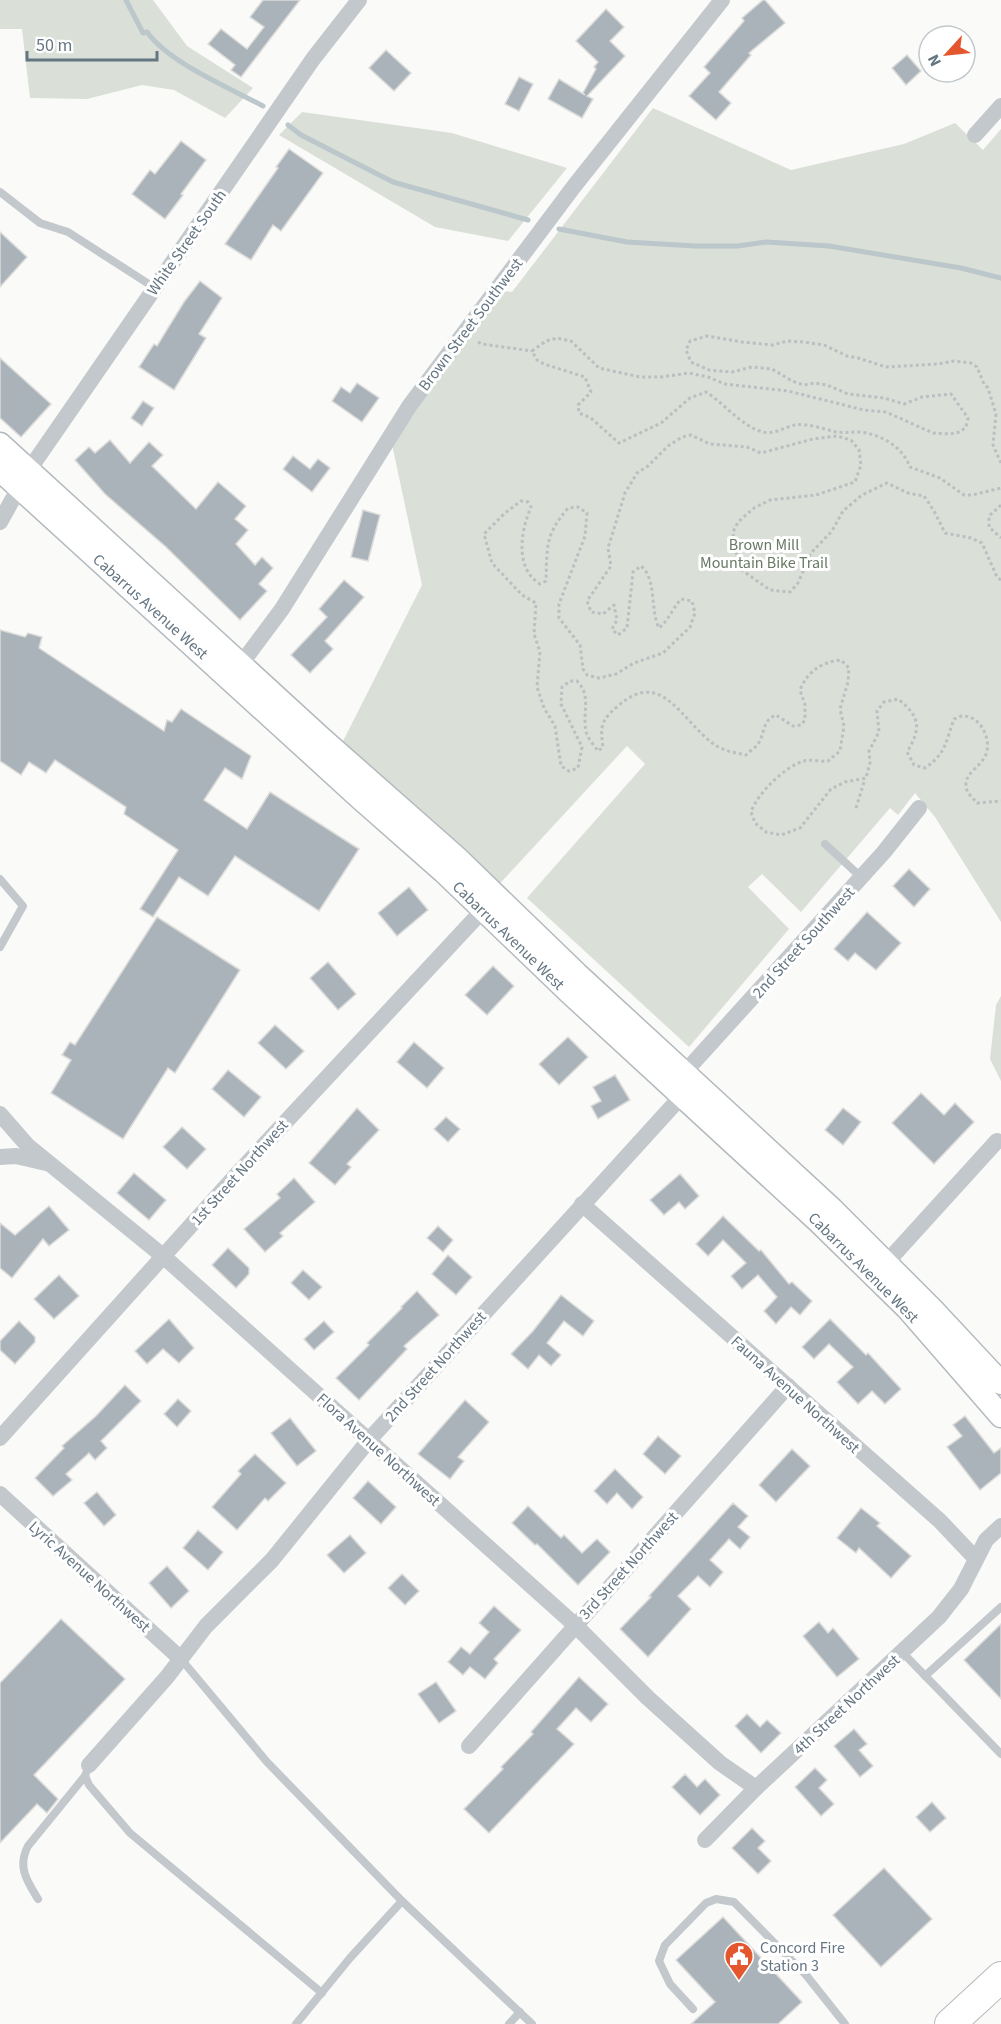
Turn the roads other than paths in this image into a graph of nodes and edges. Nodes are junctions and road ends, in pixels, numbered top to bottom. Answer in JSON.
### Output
{"nodes":[{"id":1,"x":359,"y":0,"type":"edge"},
{"id":2,"x":722,"y":0,"type":"edge"},
{"id":3,"x":1001,"y":106,"type":"edge"},
{"id":4,"x":975,"y":135,"type":"dead end"},
{"id":5,"x":0,"y":192,"type":"edge"},
{"id":6,"x":155,"y":288,"type":"junction"},
{"id":7,"x":0,"y":444,"type":"edge"},
{"id":8,"x":0,"y":470,"type":"edge"},
{"id":9,"x":24,"y":479,"type":"junction"},
{"id":10,"x":0,"y":522,"type":"edge"},
{"id":11,"x":241,"y":664,"type":"junction"},
{"id":12,"x":919,"y":808,"type":"dead end"},
{"id":13,"x":825,"y":844,"type":"dead end"},
{"id":14,"x":861,"y":877,"type":"junction"},
{"id":15,"x":0,"y":879,"type":"edge"},
{"id":16,"x":483,"y":910,"type":"junction"},
{"id":17,"x":0,"y":947,"type":"edge"},
{"id":18,"x":687,"y":1083,"type":"junction"},
{"id":19,"x":0,"y":1114,"type":"edge"},
{"id":20,"x":18,"y":1136,"type":"junction"},
{"id":21,"x":997,"y":1141,"type":"dead end"},
{"id":22,"x":8,"y":1156,"type":"edge"},
{"id":23,"x":50,"y":1164,"type":"junction"},
{"id":24,"x":582,"y":1204,"type":"junction"},
{"id":25,"x":819,"y":1222,"type":"junction"},
{"id":26,"x":163,"y":1256,"type":"junction"},
{"id":27,"x":887,"y":1262,"type":"junction"},
{"id":28,"x":999,"y":1377,"type":"edge"},
{"id":29,"x":788,"y":1386,"type":"junction"},
{"id":30,"x":1001,"y":1416,"type":"edge"},
{"id":31,"x":0,"y":1438,"type":"edge"},
{"id":32,"x":369,"y":1440,"type":"junction"},
{"id":33,"x":0,"y":1494,"type":"edge"},
{"id":34,"x":1001,"y":1526,"type":"edge"},
{"id":35,"x":976,"y":1559,"type":"junction"},
{"id":36,"x":1001,"y":1607,"type":"edge"},
{"id":37,"x":575,"y":1625,"type":"junction"},
{"id":38,"x":902,"y":1652,"type":"junction"},
{"id":39,"x":181,"y":1659,"type":"junction"},
{"id":40,"x":925,"y":1676,"type":"junction"},
{"id":41,"x":469,"y":1746,"type":"dead end"},
{"id":42,"x":1001,"y":1754,"type":"edge"},
{"id":43,"x":87,"y":1770,"type":"junction"},
{"id":44,"x":756,"y":1788,"type":"junction"},
{"id":45,"x":705,"y":1840,"type":"dead end"},
{"id":46,"x":38,"y":1899,"type":"dead end"},
{"id":47,"x":402,"y":1902,"type":"junction"},
{"id":48,"x":1001,"y":1977,"type":"edge"},
{"id":49,"x":321,"y":1993,"type":"junction"},
{"id":50,"x":693,"y":2009,"type":"dead end"},
{"id":51,"x":520,"y":2013,"type":"junction"},
{"id":52,"x":296,"y":2024,"type":"edge"},
{"id":53,"x":509,"y":2024,"type":"edge"},
{"id":54,"x":532,"y":2024,"type":"edge"},
{"id":55,"x":845,"y":2024,"type":"edge"},
{"id":56,"x":950,"y":2024,"type":"edge"}],
"edges":[{"from":1,"to":6,"type":"street","name":"White Street South"},
{"from":2,"to":11,"type":"street","name":"Brown Street Southwest"},
{"from":3,"to":4,"type":"street"},
{"from":5,"to":6,"type":"lane"},
{"from":6,"to":9,"type":"street","name":"White Street South"},
{"from":7,"to":9,"type":"main road","name":"Cabarrus Avenue West"},
{"from":8,"to":9,"type":"main road","name":"Cabarrus Avenue West"},
{"from":9,"to":10,"type":"street","name":"White Street South"},
{"from":9,"to":11,"type":"main road","name":"Cabarrus Avenue West"},
{"from":9,"to":16,"type":"main road","name":"Cabarrus Avenue West"},
{"from":11,"to":18,"type":"main road","name":"Cabarrus Avenue West"},
{"from":12,"to":14,"type":"street","name":"2nd Street Southwest"},
{"from":13,"to":14,"type":"lane"},
{"from":14,"to":18,"type":"street","name":"2nd Street Southwest"},
{"from":15,"to":17,"type":"lane"},
{"from":16,"to":18,"type":"main road","name":"Cabarrus Avenue West"},
{"from":16,"to":26,"type":"street","name":"1st Street Northwest"},
{"from":18,"to":24,"type":"street","name":"2nd Street Northwest"},
{"from":18,"to":25,"type":"main road","name":"Cabarrus Avenue West"},
{"from":18,"to":27,"type":"main road","name":"Cabarrus Avenue West"},
{"from":19,"to":20,"type":"street","name":"Flora Avenue Northwest"},
{"from":20,"to":22,"type":"street"},
{"from":20,"to":23,"type":"street","name":"Flora Avenue Northwest"},
{"from":21,"to":27,"type":"street"},
{"from":22,"to":23,"type":"street"},
{"from":23,"to":26,"type":"street","name":"Flora Avenue Northwest"},
{"from":24,"to":29,"type":"street","name":"Fauna Avenue Northwest"},
{"from":24,"to":32,"type":"street","name":"2nd Street Northwest"},
{"from":25,"to":27,"type":"street"},
{"from":25,"to":30,"type":"main road","name":"Cabarrus Avenue West"},
{"from":26,"to":31,"type":"street","name":"1st Street Northwest"},
{"from":26,"to":32,"type":"street","name":"Flora Avenue Northwest"},
{"from":27,"to":28,"type":"main road","name":"Cabarrus Avenue West"},
{"from":29,"to":35,"type":"street","name":"Fauna Avenue Northwest"},
{"from":29,"to":37,"type":"street","name":"3rd Street Northwest"},
{"from":32,"to":37,"type":"street","name":"Flora Avenue Northwest"},
{"from":32,"to":39,"type":"street","name":"2nd Street Northwest"},
{"from":33,"to":39,"type":"street","name":"Lyric Avenue Northwest"},
{"from":34,"to":35,"type":"street"},
{"from":35,"to":38,"type":"street","name":"4th Street Northwest"},
{"from":36,"to":40,"type":"lane"},
{"from":37,"to":41,"type":"street","name":"3rd Street Northwest"},
{"from":37,"to":44,"type":"street","name":"Flora Avenue Northwest"},
{"from":38,"to":40,"type":"lane"},
{"from":38,"to":44,"type":"street","name":"4th Street Northwest"},
{"from":39,"to":43,"type":"street","name":"2nd Street Northwest"},
{"from":39,"to":47,"type":"lane"},
{"from":40,"to":42,"type":"lane"},
{"from":43,"to":46,"type":"lane"},
{"from":43,"to":49,"type":"lane"},
{"from":44,"to":45,"type":"street","name":"4th Street Northwest"},
{"from":47,"to":49,"type":"lane"},
{"from":47,"to":51,"type":"lane"},
{"from":48,"to":56,"type":"highway"},
{"from":49,"to":52,"type":"lane"},
{"from":50,"to":55,"type":"lane"},
{"from":51,"to":53,"type":"lane"},
{"from":51,"to":54,"type":"lane"}]}
